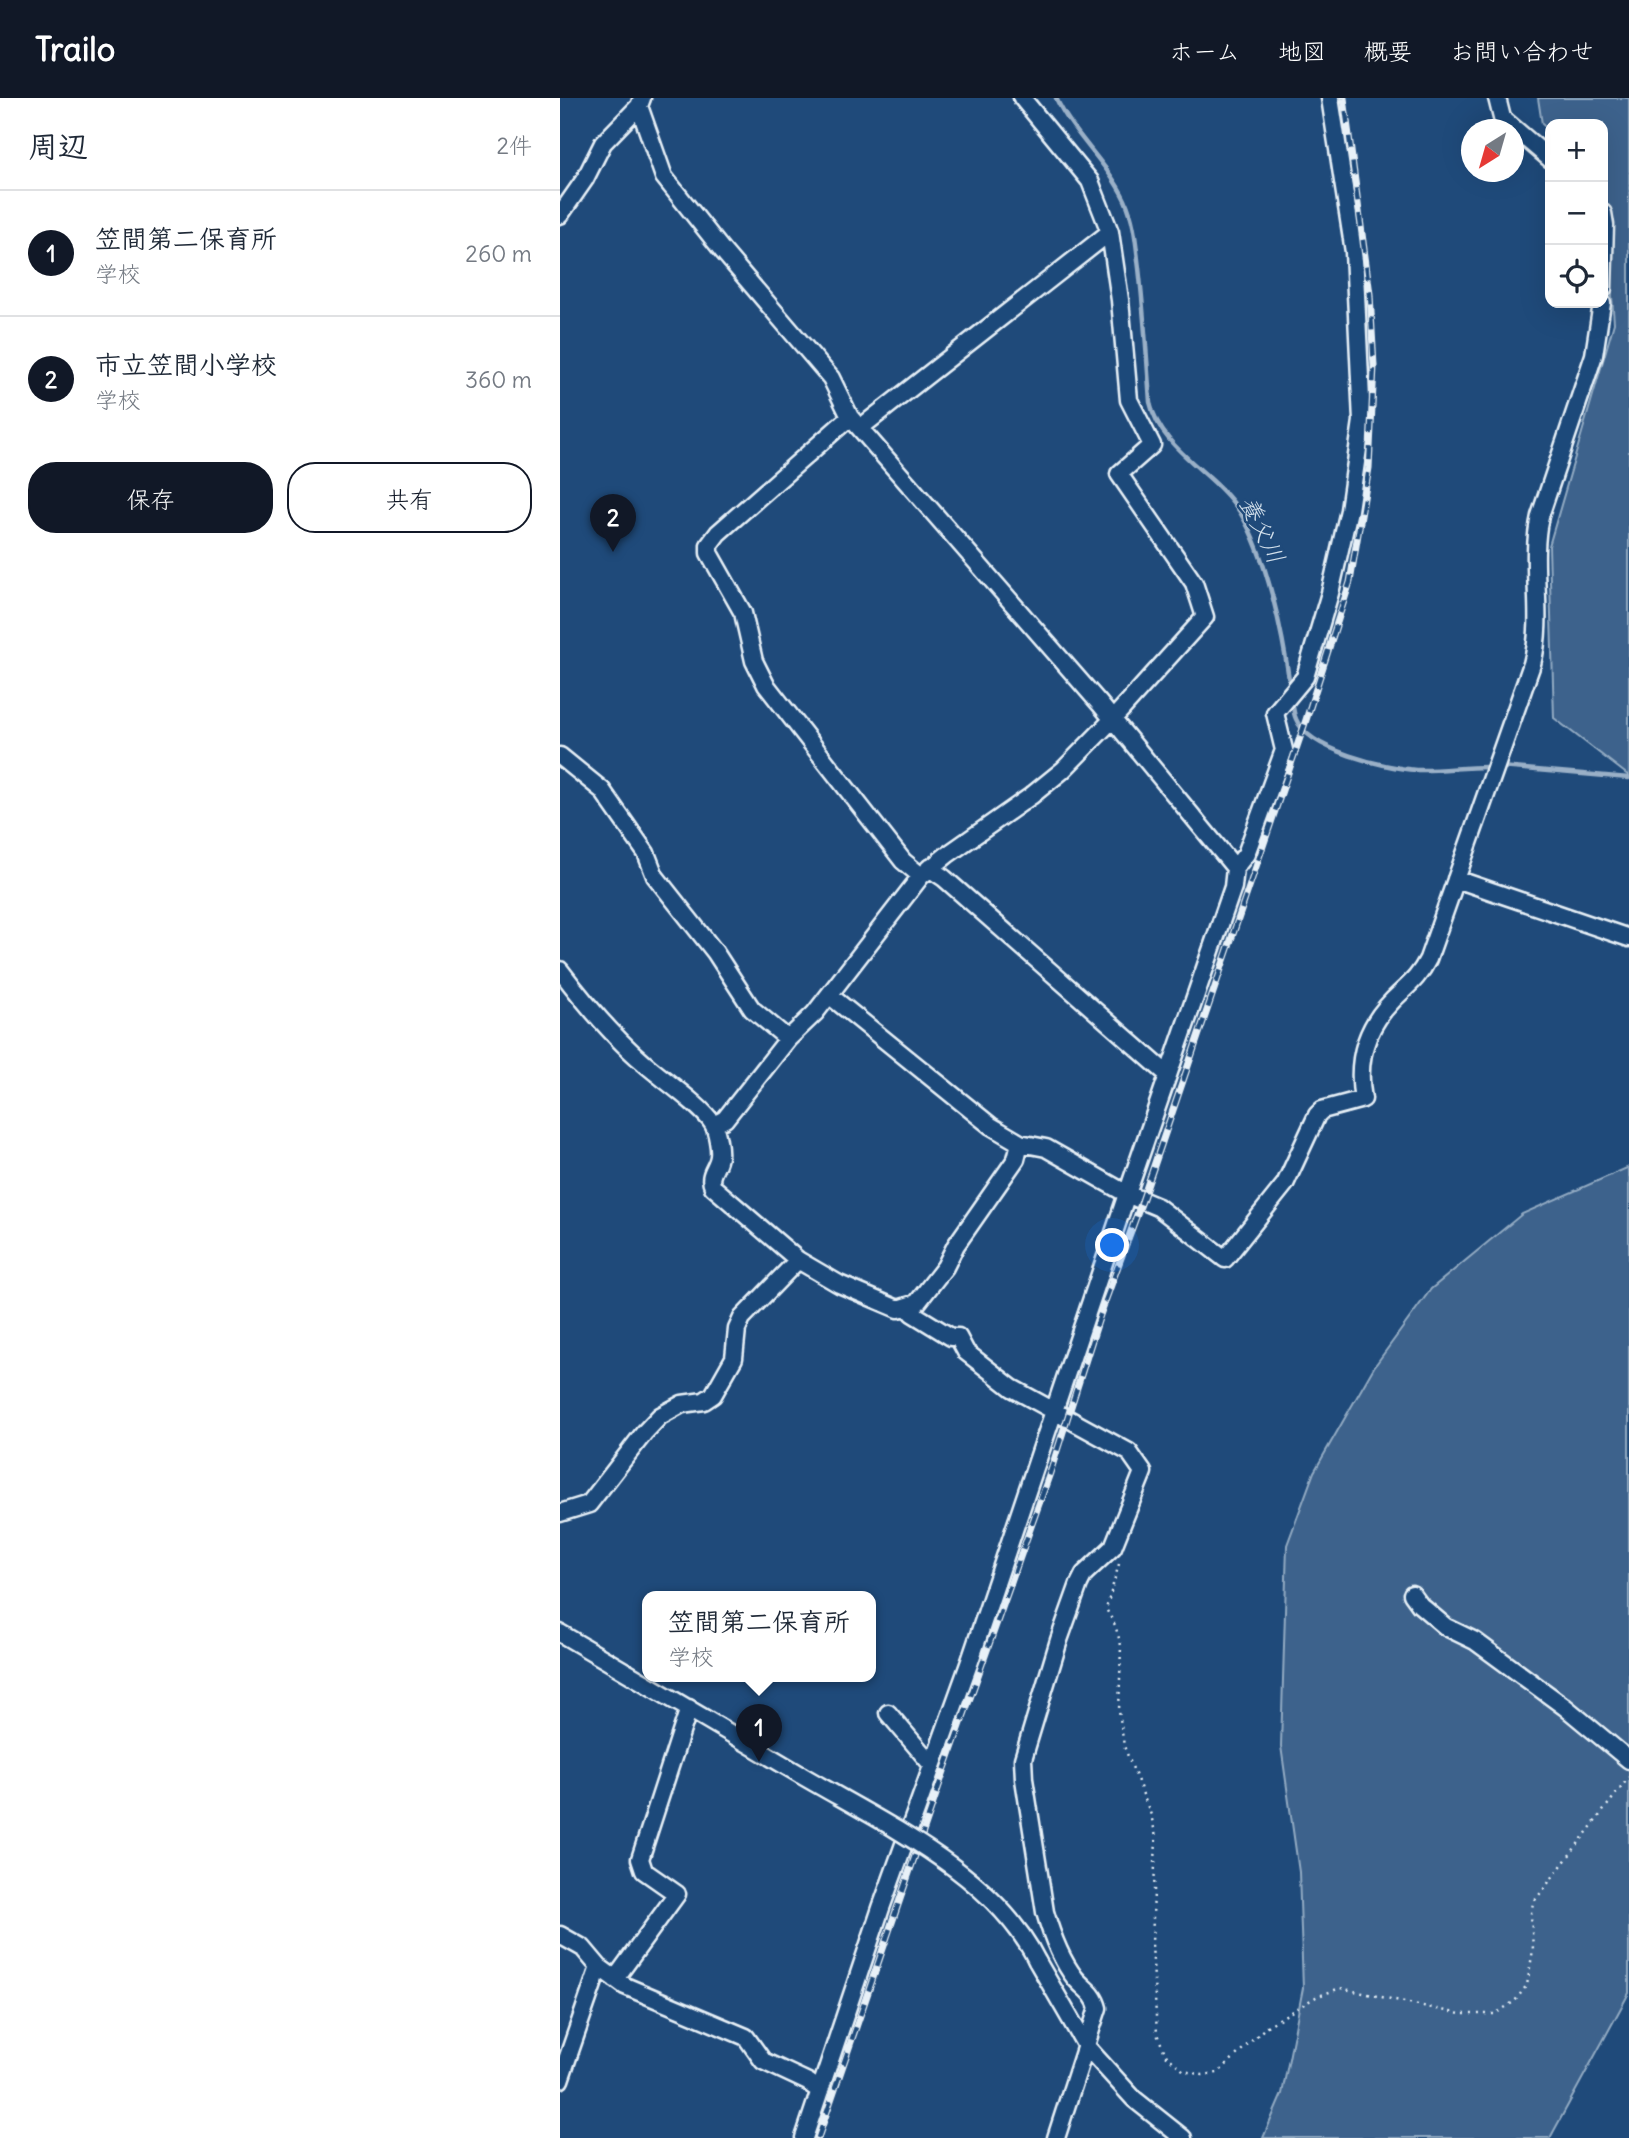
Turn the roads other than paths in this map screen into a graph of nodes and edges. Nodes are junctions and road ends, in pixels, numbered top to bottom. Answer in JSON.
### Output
{"nodes":[{"id":1,"x":1023,"y":98,"type":"edge"},
{"id":2,"x":1330,"y":98,"type":"edge"},
{"id":3,"x":1497,"y":98,"type":"edge"},
{"id":4,"x":640,"y":102,"type":"edge"},
{"id":5,"x":1545,"y":155,"type":"edge"},
{"id":6,"x":560,"y":215,"type":"edge"},
{"id":7,"x":1110,"y":232,"type":"junction"},
{"id":8,"x":1601,"y":308,"type":"edge"},
{"id":9,"x":855,"y":422,"type":"junction"},
{"id":10,"x":1112,"y":720,"type":"junction"},
{"id":11,"x":560,"y":756,"type":"edge"},
{"id":12,"x":1235,"y":868,"type":"junction"},
{"id":13,"x":925,"y":872,"type":"junction"},
{"id":14,"x":1456,"y":878,"type":"junction"},
{"id":15,"x":1629,"y":939,"type":"edge"},
{"id":16,"x":560,"y":970,"type":"edge"},
{"id":17,"x":829,"y":995,"type":"junction"},
{"id":18,"x":788,"y":1039,"type":"junction"},
{"id":19,"x":1167,"y":1074,"type":"junction"},
{"id":20,"x":714,"y":1125,"type":"junction"},
{"id":21,"x":1020,"y":1143,"type":"junction"},
{"id":22,"x":1127,"y":1194,"type":"junction"},
{"id":23,"x":798,"y":1260,"type":"junction"},
{"id":24,"x":909,"y":1307,"type":"junction"},
{"id":25,"x":1055,"y":1411,"type":"junction"},
{"id":26,"x":560,"y":1513,"type":"edge"},
{"id":27,"x":1412,"y":1594,"type":"dead end"},
{"id":28,"x":560,"y":1633,"type":"edge"},
{"id":29,"x":642,"y":1681,"type":"edge"},
{"id":30,"x":644,"y":1682,"type":"edge"},
{"id":31,"x":689,"y":1708,"type":"junction"},
{"id":32,"x":888,"y":1713,"type":"dead end"},
{"id":33,"x":1629,"y":1760,"type":"edge"},
{"id":34,"x":932,"y":1765,"type":"junction"},
{"id":35,"x":560,"y":1935,"type":"edge"},
{"id":36,"x":599,"y":1967,"type":"junction"},
{"id":37,"x":615,"y":1979,"type":"junction"},
{"id":38,"x":1086,"y":2046,"type":"junction"},
{"id":39,"x":560,"y":2080,"type":"edge"},
{"id":40,"x":820,"y":2091,"type":"junction"},
{"id":41,"x":804,"y":2138,"type":"edge"},
{"id":42,"x":1056,"y":2138,"type":"edge"},
{"id":43,"x":1183,"y":2138,"type":"edge"}],
"edges":[{"from":1,"to":7,"type":"street"},
{"from":2,"to":12,"type":"street"},
{"from":3,"to":5,"type":"street"},
{"from":4,"to":6,"type":"street"},
{"from":4,"to":9,"type":"street"},
{"from":7,"to":9,"type":"street"},
{"from":7,"to":10,"type":"street"},
{"from":8,"to":14,"type":"street"},
{"from":9,"to":10,"type":"street"},
{"from":9,"to":13,"type":"street"},
{"from":10,"to":12,"type":"street"},
{"from":10,"to":13,"type":"street"},
{"from":11,"to":18,"type":"street"},
{"from":12,"to":19,"type":"street"},
{"from":13,"to":17,"type":"street"},
{"from":13,"to":19,"type":"street"},
{"from":14,"to":15,"type":"street"},
{"from":14,"to":22,"type":"street"},
{"from":16,"to":20,"type":"street"},
{"from":17,"to":18,"type":"street"},
{"from":17,"to":21,"type":"street"},
{"from":18,"to":20,"type":"street"},
{"from":19,"to":22,"type":"street"},
{"from":20,"to":23,"type":"street"},
{"from":21,"to":22,"type":"street"},
{"from":21,"to":24,"type":"street"},
{"from":22,"to":25,"type":"street"},
{"from":23,"to":24,"type":"street"},
{"from":23,"to":26,"type":"street"},
{"from":24,"to":25,"type":"street"},
{"from":25,"to":34,"type":"street"},
{"from":25,"to":38,"type":"street"},
{"from":27,"to":33,"type":"street"},
{"from":28,"to":29,"type":"street"},
{"from":30,"to":31,"type":"street"},
{"from":31,"to":37,"type":"street"},
{"from":31,"to":38,"type":"street","bridge":true},
{"from":32,"to":34,"type":"street"},
{"from":34,"to":40,"type":"street"},
{"from":35,"to":36,"type":"street"},
{"from":36,"to":37,"type":"street"},
{"from":36,"to":39,"type":"street"},
{"from":37,"to":40,"type":"street"},
{"from":38,"to":42,"type":"street"},
{"from":38,"to":43,"type":"street"},
{"from":40,"to":41,"type":"street"}]}
